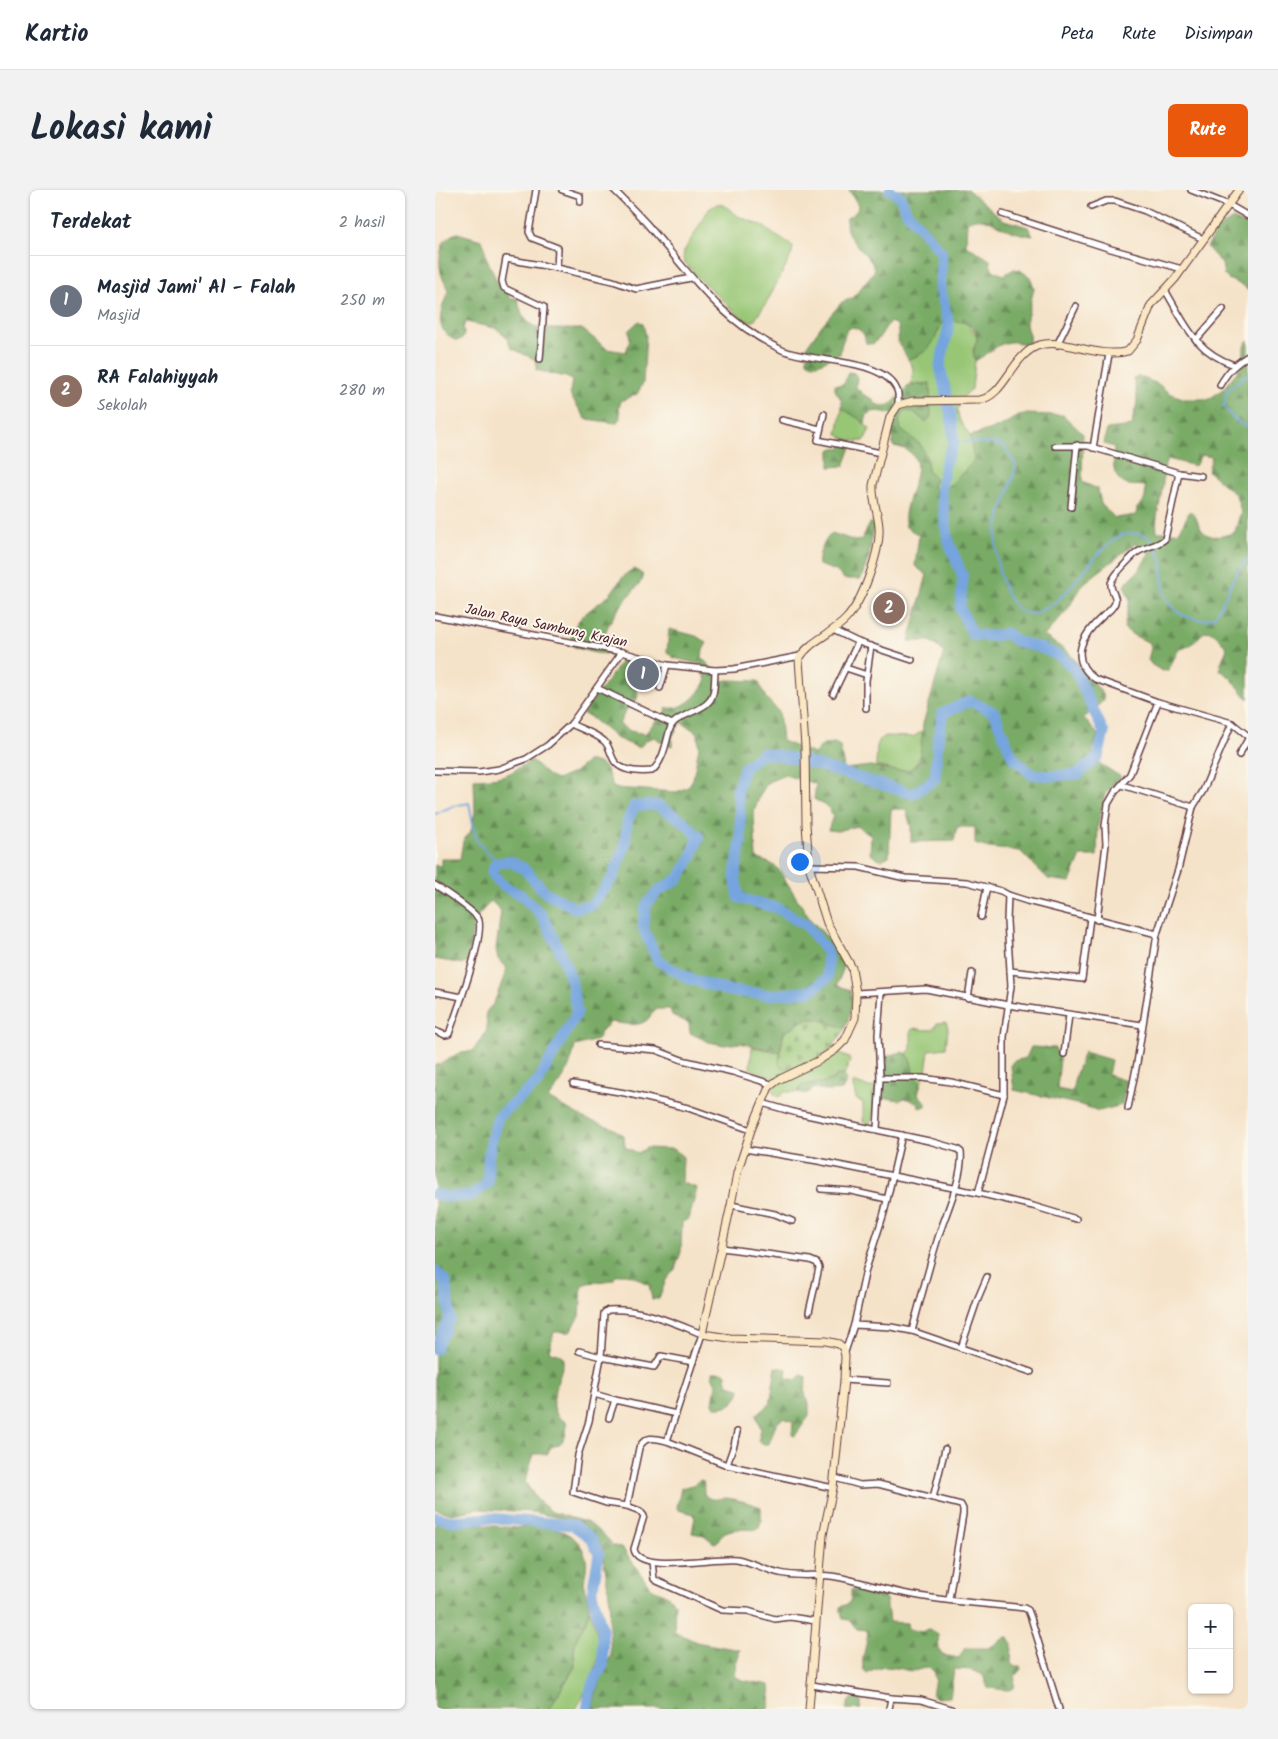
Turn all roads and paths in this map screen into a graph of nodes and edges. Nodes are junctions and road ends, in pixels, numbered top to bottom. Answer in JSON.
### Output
{"nodes":[{"id":1,"x":536,"y":190,"type":"edge"},
{"id":2,"x":562,"y":190,"type":"edge"},
{"id":3,"x":614,"y":190,"type":"edge"},
{"id":4,"x":1191,"y":190,"type":"edge"},
{"id":5,"x":1239,"y":190,"type":"edge"},
{"id":6,"x":580,"y":202,"type":"dead end"},
{"id":7,"x":1229,"y":205,"type":"junction"},
{"id":8,"x":1091,"y":207,"type":"dead end"},
{"id":9,"x":1002,"y":214,"type":"dead end"},
{"id":10,"x":1248,"y":216,"type":"edge"},
{"id":11,"x":1203,"y":239,"type":"junction"},
{"id":12,"x":557,"y":268,"type":"junction"},
{"id":13,"x":1182,"y":269,"type":"junction"},
{"id":14,"x":691,"y":278,"type":"junction"},
{"id":15,"x":1165,"y":290,"type":"junction"},
{"id":16,"x":1076,"y":306,"type":"dead end"},
{"id":17,"x":1223,"y":309,"type":"dead end"},
{"id":18,"x":1196,"y":340,"type":"junction"},
{"id":19,"x":1057,"y":345,"type":"junction"},
{"id":20,"x":1109,"y":354,"type":"junction"},
{"id":21,"x":1248,"y":356,"type":"edge"},
{"id":22,"x":540,"y":358,"type":"dead end"},
{"id":23,"x":1234,"y":365,"type":"junction"},
{"id":24,"x":1220,"y":385,"type":"dead end"},
{"id":25,"x":898,"y":405,"type":"junction"},
{"id":26,"x":824,"y":414,"type":"dead end"},
{"id":27,"x":782,"y":420,"type":"dead end"},
{"id":28,"x":820,"y":429,"type":"junction"},
{"id":29,"x":1077,"y":445,"type":"junction"},
{"id":30,"x":1055,"y":446,"type":"dead end"},
{"id":31,"x":1093,"y":448,"type":"junction"},
{"id":32,"x":881,"y":454,"type":"junction"},
{"id":33,"x":1179,"y":473,"type":"junction"},
{"id":34,"x":1201,"y":476,"type":"dead end"},
{"id":35,"x":1071,"y":507,"type":"dead end"},
{"id":36,"x":435,"y":616,"type":"edge"},
{"id":37,"x":833,"y":630,"type":"junction"},
{"id":38,"x":858,"y":642,"type":"junction"},
{"id":39,"x":871,"y":646,"type":"junction"},
{"id":40,"x":622,"y":652,"type":"junction"},
{"id":41,"x":800,"y":656,"type":"junction"},
{"id":42,"x":912,"y":660,"type":"dead end"},
{"id":43,"x":667,"y":665,"type":"junction"},
{"id":44,"x":845,"y":668,"type":"junction"},
{"id":45,"x":715,"y":670,"type":"junction"},
{"id":46,"x":867,"y":675,"type":"junction"},
{"id":47,"x":597,"y":688,"type":"junction"},
{"id":48,"x":660,"y":688,"type":"dead end"},
{"id":49,"x":833,"y":694,"type":"dead end"},
{"id":50,"x":1158,"y":702,"type":"junction"},
{"id":51,"x":866,"y":708,"type":"dead end"},
{"id":52,"x":1232,"y":723,"type":"junction"},
{"id":53,"x":571,"y":724,"type":"junction"},
{"id":54,"x":672,"y":724,"type":"junction"},
{"id":55,"x":1248,"y":738,"type":"edge"},
{"id":56,"x":1239,"y":756,"type":"dead end"},
{"id":57,"x":435,"y":771,"type":"edge"},
{"id":58,"x":1122,"y":785,"type":"junction"},
{"id":59,"x":1193,"y":807,"type":"junction"},
{"id":60,"x":809,"y":866,"type":"junction"},
{"id":61,"x":435,"y":885,"type":"edge"},
{"id":62,"x":987,"y":887,"type":"junction"},
{"id":63,"x":1008,"y":895,"type":"junction"},
{"id":64,"x":981,"y":917,"type":"dead end"},
{"id":65,"x":1090,"y":918,"type":"junction"},
{"id":66,"x":1097,"y":920,"type":"junction"},
{"id":67,"x":1157,"y":934,"type":"junction"},
{"id":68,"x":1010,"y":971,"type":"junction"},
{"id":69,"x":972,"y":973,"type":"dead end"},
{"id":70,"x":435,"y":992,"type":"edge"},
{"id":71,"x":881,"y":992,"type":"junction"},
{"id":72,"x":857,"y":993,"type":"junction"},
{"id":73,"x":462,"y":997,"type":"junction"},
{"id":74,"x":968,"y":998,"type":"junction"},
{"id":75,"x":1008,"y":1005,"type":"junction"},
{"id":76,"x":1069,"y":1014,"type":"junction"},
{"id":77,"x":1142,"y":1025,"type":"junction"},
{"id":78,"x":435,"y":1031,"type":"edge"},
{"id":79,"x":598,"y":1045,"type":"dead end"},
{"id":80,"x":1064,"y":1054,"type":"dead end"},
{"id":81,"x":880,"y":1078,"type":"junction"},
{"id":82,"x":573,"y":1084,"type":"dead end"},
{"id":83,"x":771,"y":1084,"type":"junction"},
{"id":84,"x":1003,"y":1095,"type":"junction"},
{"id":85,"x":762,"y":1103,"type":"junction"},
{"id":86,"x":1128,"y":1108,"type":"dead end"},
{"id":87,"x":877,"y":1129,"type":"junction"},
{"id":88,"x":751,"y":1130,"type":"junction"},
{"id":89,"x":902,"y":1135,"type":"junction"},
{"id":90,"x":745,"y":1149,"type":"junction"},
{"id":91,"x":893,"y":1176,"type":"junction"},
{"id":92,"x":956,"y":1188,"type":"junction"},
{"id":93,"x":821,"y":1189,"type":"dead end"},
{"id":94,"x":978,"y":1193,"type":"junction"},
{"id":95,"x":887,"y":1199,"type":"junction"},
{"id":96,"x":731,"y":1206,"type":"junction"},
{"id":97,"x":792,"y":1220,"type":"dead end"},
{"id":98,"x":1076,"y":1220,"type":"dead end"},
{"id":99,"x":722,"y":1248,"type":"junction"},
{"id":100,"x":987,"y":1278,"type":"dead end"},
{"id":101,"x":809,"y":1312,"type":"dead end"},
{"id":102,"x":855,"y":1325,"type":"junction"},
{"id":103,"x":912,"y":1331,"type":"junction"},
{"id":104,"x":702,"y":1334,"type":"junction"},
{"id":105,"x":961,"y":1348,"type":"junction"},
{"id":106,"x":579,"y":1352,"type":"dead end"},
{"id":107,"x":844,"y":1353,"type":"junction"},
{"id":108,"x":601,"y":1357,"type":"junction"},
{"id":109,"x":693,"y":1362,"type":"junction"},
{"id":110,"x":1031,"y":1372,"type":"dead end"},
{"id":111,"x":844,"y":1380,"type":"junction"},
{"id":112,"x":888,"y":1383,"type":"dead end"},
{"id":113,"x":595,"y":1394,"type":"junction"},
{"id":114,"x":615,"y":1400,"type":"junction"},
{"id":115,"x":676,"y":1414,"type":"junction"},
{"id":116,"x":609,"y":1418,"type":"dead end"},
{"id":117,"x":737,"y":1432,"type":"dead end"},
{"id":118,"x":667,"y":1441,"type":"junction"},
{"id":119,"x":945,"y":1449,"type":"dead end"},
{"id":120,"x":727,"y":1465,"type":"junction"},
{"id":121,"x":835,"y":1478,"type":"junction"},
{"id":122,"x":833,"y":1488,"type":"junction"},
{"id":123,"x":933,"y":1498,"type":"junction"},
{"id":124,"x":627,"y":1506,"type":"junction"},
{"id":125,"x":652,"y":1562,"type":"junction"},
{"id":126,"x":819,"y":1576,"type":"junction"},
{"id":127,"x":949,"y":1599,"type":"junction"},
{"id":128,"x":816,"y":1621,"type":"junction"},
{"id":129,"x":812,"y":1685,"type":"junction"},
{"id":130,"x":891,"y":1698,"type":"junction"},
{"id":131,"x":809,"y":1709,"type":"edge"},
{"id":132,"x":889,"y":1709,"type":"edge"},
{"id":133,"x":951,"y":1709,"type":"edge"},
{"id":134,"x":1059,"y":1709,"type":"edge"}],
"edges":[{"from":1,"to":12,"type":"street"},
{"from":2,"to":6,"type":"street"},
{"from":3,"to":14,"type":"street"},
{"from":4,"to":7,"type":"street"},
{"from":5,"to":7,"type":"main road"},
{"from":7,"to":10,"type":"street"},
{"from":7,"to":11,"type":"main road"},
{"from":8,"to":11,"type":"street"},
{"from":9,"to":13,"type":"street"},
{"from":11,"to":13,"type":"main road"},
{"from":12,"to":14,"type":"street"},
{"from":12,"to":22,"type":"street"},
{"from":13,"to":15,"type":"main road"},
{"from":14,"to":25,"type":"street"},
{"from":15,"to":18,"type":"street"},
{"from":15,"to":20,"type":"main road"},
{"from":16,"to":19,"type":"street"},
{"from":17,"to":18,"type":"street"},
{"from":18,"to":23,"type":"street"},
{"from":19,"to":20,"type":"main road"},
{"from":19,"to":25,"type":"main road"},
{"from":20,"to":31,"type":"street"},
{"from":21,"to":23,"type":"street"},
{"from":23,"to":24,"type":"street"},
{"from":25,"to":32,"type":"main road"},
{"from":26,"to":28,"type":"street"},
{"from":27,"to":28,"type":"street"},
{"from":28,"to":32,"type":"street"},
{"from":29,"to":30,"type":"street"},
{"from":29,"to":31,"type":"street"},
{"from":29,"to":35,"type":"street"},
{"from":31,"to":33,"type":"street"},
{"from":32,"to":37,"type":"main road"},
{"from":33,"to":34,"type":"street"},
{"from":33,"to":50,"type":"street"},
{"from":36,"to":40,"type":"street","name":"Jalan Raya Sambung Krajan"},
{"from":37,"to":38,"type":"street"},
{"from":37,"to":41,"type":"main road"},
{"from":38,"to":39,"type":"street"},
{"from":38,"to":44,"type":"street"},
{"from":39,"to":42,"type":"street"},
{"from":39,"to":46,"type":"street"},
{"from":40,"to":43,"type":"street","name":"Jalan Raya Sambung Krajan"},
{"from":40,"to":47,"type":"street"},
{"from":41,"to":45,"type":"street","name":"Jalan Raya Sambung Krajan"},
{"from":41,"to":60,"type":"main road"},
{"from":43,"to":45,"type":"street","name":"Jalan Raya Sambung Krajan"},
{"from":43,"to":48,"type":"street"},
{"from":44,"to":46,"type":"street"},
{"from":44,"to":49,"type":"street"},
{"from":45,"to":54,"type":"street"},
{"from":46,"to":51,"type":"street"},
{"from":47,"to":53,"type":"street"},
{"from":47,"to":54,"type":"street"},
{"from":50,"to":52,"type":"street"},
{"from":50,"to":58,"type":"street"},
{"from":52,"to":55,"type":"street"},
{"from":52,"to":59,"type":"street"},
{"from":53,"to":54,"type":"street"},
{"from":53,"to":57,"type":"street"},
{"from":55,"to":56,"type":"street"},
{"from":58,"to":59,"type":"street"},
{"from":58,"to":66,"type":"street"},
{"from":59,"to":67,"type":"street"},
{"from":60,"to":62,"type":"street"},
{"from":60,"to":72,"type":"main road"},
{"from":61,"to":73,"type":"street"},
{"from":62,"to":63,"type":"street"},
{"from":62,"to":64,"type":"street"},
{"from":63,"to":65,"type":"street"},
{"from":63,"to":68,"type":"street"},
{"from":65,"to":66,"type":"street"},
{"from":65,"to":68,"type":"street"},
{"from":66,"to":67,"type":"street"},
{"from":67,"to":77,"type":"street"},
{"from":68,"to":75,"type":"street"},
{"from":69,"to":74,"type":"street"},
{"from":70,"to":73,"type":"street"},
{"from":71,"to":72,"type":"street"},
{"from":71,"to":74,"type":"street"},
{"from":71,"to":81,"type":"street"},
{"from":72,"to":83,"type":"main road"},
{"from":73,"to":78,"type":"street"},
{"from":74,"to":75,"type":"street"},
{"from":75,"to":76,"type":"street"},
{"from":75,"to":84,"type":"street"},
{"from":76,"to":77,"type":"street"},
{"from":76,"to":80,"type":"street"},
{"from":77,"to":86,"type":"street"},
{"from":79,"to":83,"type":"street"},
{"from":81,"to":84,"type":"street"},
{"from":81,"to":87,"type":"street"},
{"from":82,"to":88,"type":"street"},
{"from":83,"to":85,"type":"main road"},
{"from":84,"to":94,"type":"street"},
{"from":85,"to":87,"type":"street"},
{"from":85,"to":88,"type":"main road"},
{"from":87,"to":89,"type":"street"},
{"from":88,"to":90,"type":"main road"},
{"from":89,"to":91,"type":"street"},
{"from":89,"to":92,"type":"street"},
{"from":90,"to":91,"type":"street"},
{"from":90,"to":96,"type":"main road"},
{"from":91,"to":92,"type":"street"},
{"from":91,"to":95,"type":"street"},
{"from":92,"to":94,"type":"street"},
{"from":92,"to":103,"type":"street"},
{"from":93,"to":95,"type":"street"},
{"from":94,"to":98,"type":"street"},
{"from":95,"to":102,"type":"street"},
{"from":96,"to":97,"type":"street"},
{"from":96,"to":99,"type":"main road"},
{"from":99,"to":101,"type":"street"},
{"from":99,"to":104,"type":"main road"},
{"from":100,"to":105,"type":"street"},
{"from":102,"to":103,"type":"street"},
{"from":102,"to":107,"type":"street"},
{"from":103,"to":105,"type":"street"},
{"from":104,"to":107,"type":"main road"},
{"from":104,"to":108,"type":"street"},
{"from":104,"to":109,"type":"street"},
{"from":105,"to":110,"type":"street"},
{"from":106,"to":108,"type":"street"},
{"from":107,"to":111,"type":"main road"},
{"from":108,"to":109,"type":"street"},
{"from":108,"to":113,"type":"street"},
{"from":109,"to":115,"type":"street"},
{"from":111,"to":112,"type":"street"},
{"from":111,"to":121,"type":"main road"},
{"from":113,"to":114,"type":"street"},
{"from":113,"to":124,"type":"street"},
{"from":114,"to":115,"type":"street"},
{"from":114,"to":116,"type":"street"},
{"from":115,"to":118,"type":"street"},
{"from":117,"to":120,"type":"street"},
{"from":118,"to":120,"type":"street"},
{"from":118,"to":124,"type":"street"},
{"from":119,"to":123,"type":"street"},
{"from":120,"to":122,"type":"street"},
{"from":121,"to":122,"type":"main road"},
{"from":121,"to":123,"type":"street"},
{"from":122,"to":126,"type":"main road"},
{"from":123,"to":127,"type":"street"},
{"from":124,"to":125,"type":"street"},
{"from":125,"to":126,"type":"street"},
{"from":125,"to":128,"type":"street"},
{"from":126,"to":127,"type":"street"},
{"from":126,"to":128,"type":"main road"},
{"from":127,"to":134,"type":"street"},
{"from":128,"to":129,"type":"main road"},
{"from":129,"to":130,"type":"street"},
{"from":129,"to":131,"type":"main road"},
{"from":130,"to":132,"type":"street"},
{"from":130,"to":133,"type":"street"}]}
